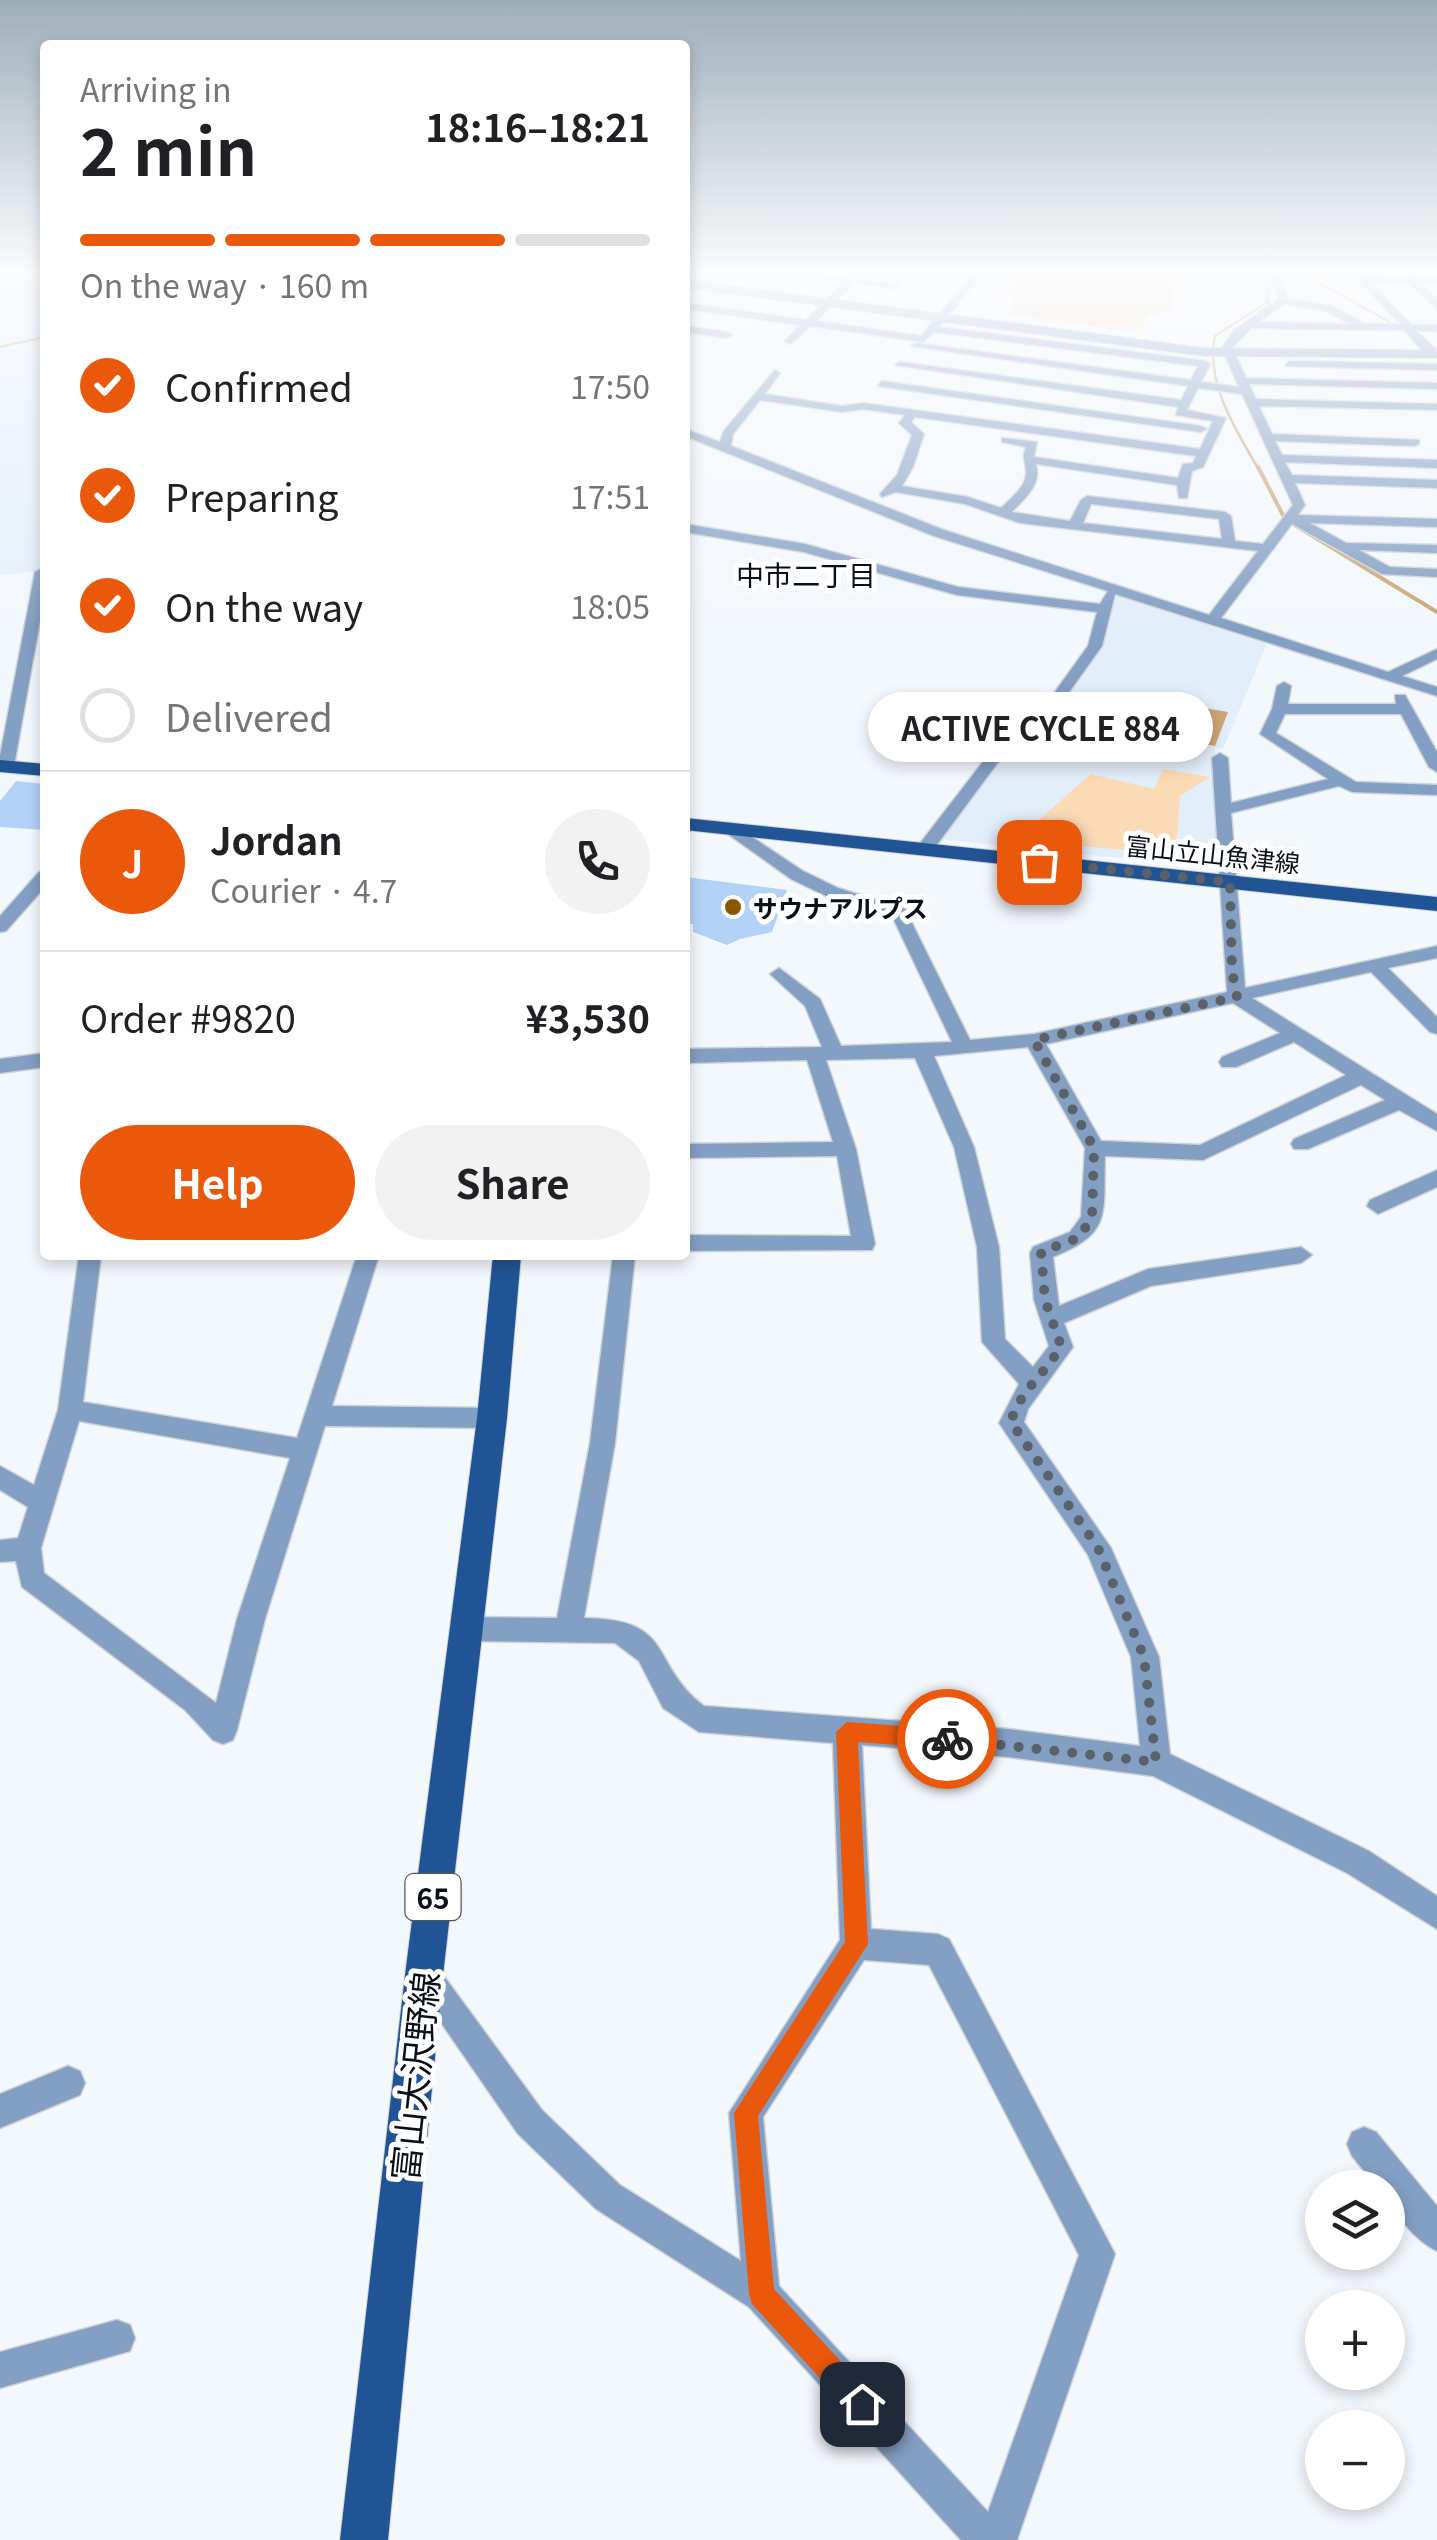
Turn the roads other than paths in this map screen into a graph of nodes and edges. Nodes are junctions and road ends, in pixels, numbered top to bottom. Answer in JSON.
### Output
{"nodes":[{"id":1,"x":761,"y":393,"type":"edge"},
{"id":2,"x":875,"y":393,"type":"edge"},
{"id":3,"x":941,"y":393,"type":"edge"},
{"id":4,"x":1036,"y":393,"type":"edge"},
{"id":5,"x":1100,"y":393,"type":"edge"},
{"id":6,"x":1141,"y":393,"type":"edge"},
{"id":7,"x":1190,"y":393,"type":"edge"},
{"id":8,"x":1248,"y":393,"type":"edge"},
{"id":9,"x":1254,"y":393,"type":"edge"},
{"id":10,"x":1303,"y":393,"type":"edge"},
{"id":11,"x":1355,"y":393,"type":"edge"},
{"id":12,"x":1408,"y":393,"type":"edge"},
{"id":13,"x":758,"y":396,"type":"junction"},
{"id":14,"x":1138,"y":398,"type":"junction"},
{"id":15,"x":1183,"y":404,"type":"junction"},
{"id":16,"x":1308,"y":404,"type":"junction"},
{"id":17,"x":1028,"y":405,"type":"junction"},
{"id":18,"x":1363,"y":405,"type":"junction"},
{"id":19,"x":863,"y":406,"type":"junction"},
{"id":20,"x":1393,"y":406,"type":"junction"},
{"id":21,"x":1417,"y":407,"type":"junction"},
{"id":22,"x":1437,"y":408,"type":"edge"},
{"id":23,"x":912,"y":413,"type":"junction"},
{"id":24,"x":1126,"y":418,"type":"junction"},
{"id":25,"x":1258,"y":418,"type":"junction"},
{"id":26,"x":1275,"y":418,"type":"dead end"},
{"id":27,"x":1013,"y":426,"type":"junction"},
{"id":28,"x":1409,"y":431,"type":"junction"},
{"id":29,"x":1215,"y":432,"type":"junction"},
{"id":30,"x":690,"y":434,"type":"edge"},
{"id":31,"x":1267,"y":437,"type":"junction"},
{"id":32,"x":725,"y":446,"type":"junction"},
{"id":33,"x":1109,"y":447,"type":"junction"},
{"id":34,"x":1204,"y":453,"type":"junction"},
{"id":35,"x":1277,"y":458,"type":"junction"},
{"id":36,"x":1031,"y":460,"type":"junction"},
{"id":37,"x":1432,"y":463,"type":"edge"},
{"id":38,"x":1287,"y":480,"type":"junction"},
{"id":39,"x":1437,"y":481,"type":"edge"},
{"id":40,"x":1183,"y":482,"type":"junction"},
{"id":41,"x":895,"y":488,"type":"junction"},
{"id":42,"x":1299,"y":505,"type":"junction"},
{"id":43,"x":868,"y":506,"type":"junction"},
{"id":44,"x":1437,"y":509,"type":"edge"},
{"id":45,"x":1182,"y":511,"type":"junction"},
{"id":46,"x":1003,"y":514,"type":"junction"},
{"id":47,"x":1290,"y":518,"type":"junction"},
{"id":48,"x":1437,"y":524,"type":"edge"},
{"id":49,"x":1075,"y":526,"type":"junction"},
{"id":50,"x":690,"y":529,"type":"edge"},
{"id":51,"x":1228,"y":544,"type":"junction"},
{"id":52,"x":1340,"y":546,"type":"junction"},
{"id":53,"x":1266,"y":548,"type":"junction"},
{"id":54,"x":1437,"y":549,"type":"edge"},
{"id":55,"x":1437,"y":573,"type":"edge"},
{"id":56,"x":40,"y":582,"type":"edge"},
{"id":57,"x":1109,"y":590,"type":"junction"},
{"id":58,"x":1107,"y":609,"type":"junction"},
{"id":59,"x":1211,"y":622,"type":"junction"},
{"id":60,"x":1437,"y":652,"type":"edge"},
{"id":61,"x":1390,"y":677,"type":"junction"},
{"id":62,"x":1284,"y":686,"type":"dead end"},
{"id":63,"x":1437,"y":692,"type":"edge"},
{"id":64,"x":1280,"y":709,"type":"junction"},
{"id":65,"x":1405,"y":709,"type":"junction"},
{"id":66,"x":1220,"y":758,"type":"dead end"},
{"id":67,"x":3,"y":766,"type":"edge"},
{"id":68,"x":1437,"y":768,"type":"edge"},
{"id":69,"x":40,"y":770,"type":"edge"},
{"id":70,"x":1341,"y":780,"type":"junction"},
{"id":71,"x":1437,"y":790,"type":"edge"},
{"id":72,"x":1224,"y":810,"type":"junction"},
{"id":73,"x":690,"y":824,"type":"edge"},
{"id":74,"x":731,"y":828,"type":"junction"},
{"id":75,"x":924,"y":850,"type":"junction"},
{"id":76,"x":40,"y":882,"type":"edge"},
{"id":77,"x":1230,"y":882,"type":"junction"},
{"id":78,"x":1437,"y":904,"type":"edge"},
{"id":79,"x":0,"y":926,"type":"edge"},
{"id":80,"x":1437,"y":952,"type":"edge"},
{"id":81,"x":1374,"y":965,"type":"junction"},
{"id":82,"x":779,"y":974,"type":"dead end"},
{"id":83,"x":1237,"y":997,"type":"junction"},
{"id":84,"x":1437,"y":1028,"type":"edge"},
{"id":85,"x":1295,"y":1034,"type":"junction"},
{"id":86,"x":1034,"y":1040,"type":"junction"},
{"id":87,"x":964,"y":1047,"type":"junction"},
{"id":88,"x":922,"y":1051,"type":"junction"},
{"id":89,"x":825,"y":1055,"type":"junction"},
{"id":90,"x":690,"y":1056,"type":"edge"},
{"id":91,"x":40,"y":1061,"type":"edge"},
{"id":92,"x":1228,"y":1062,"type":"dead end"},
{"id":93,"x":0,"y":1066,"type":"edge"},
{"id":94,"x":1362,"y":1076,"type":"junction"},
{"id":95,"x":1401,"y":1101,"type":"junction"},
{"id":96,"x":1437,"y":1124,"type":"edge"},
{"id":97,"x":1301,"y":1144,"type":"dead end"},
{"id":98,"x":1094,"y":1148,"type":"junction"},
{"id":99,"x":846,"y":1149,"type":"junction"},
{"id":100,"x":690,"y":1151,"type":"edge"},
{"id":101,"x":1435,"y":1181,"type":"edge"},
{"id":102,"x":1378,"y":1206,"type":"dead end"},
{"id":103,"x":690,"y":1243,"type":"edge"},
{"id":104,"x":1301,"y":1255,"type":"dead end"},
{"id":105,"x":89,"y":1260,"type":"edge"},
{"id":106,"x":366,"y":1260,"type":"edge"},
{"id":107,"x":507,"y":1260,"type":"edge"},
{"id":108,"x":624,"y":1260,"type":"edge"},
{"id":109,"x":1051,"y":1318,"type":"junction"},
{"id":110,"x":1034,"y":1384,"type":"junction"},
{"id":111,"x":70,"y":1410,"type":"junction"},
{"id":112,"x":316,"y":1416,"type":"junction"},
{"id":113,"x":492,"y":1418,"type":"junction"},
{"id":114,"x":305,"y":1450,"type":"junction"},
{"id":115,"x":0,"y":1477,"type":"edge"},
{"id":116,"x":42,"y":1503,"type":"junction"},
{"id":117,"x":14,"y":1550,"type":"edge"},
{"id":118,"x":466,"y":1628,"type":"junction"},
{"id":119,"x":568,"y":1628,"type":"junction"},
{"id":120,"x":847,"y":1732,"type":"junction"},
{"id":121,"x":1156,"y":1762,"type":"junction"},
{"id":122,"x":1437,"y":1914,"type":"edge"},
{"id":123,"x":856,"y":1944,"type":"junction"},
{"id":124,"x":424,"y":1974,"type":"junction"},
{"id":125,"x":68,"y":2083,"type":"dead end"},
{"id":126,"x":0,"y":2111,"type":"edge"},
{"id":127,"x":1364,"y":2144,"type":"dead end"},
{"id":128,"x":1437,"y":2233,"type":"edge"},
{"id":129,"x":762,"y":2294,"type":"junction"},
{"id":130,"x":117,"y":2338,"type":"dead end"},
{"id":131,"x":0,"y":2370,"type":"edge"},
{"id":132,"x":364,"y":2540,"type":"edge"},
{"id":133,"x":987,"y":2540,"type":"edge"},
{"id":134,"x":997,"y":2540,"type":"edge"}],
"edges":[{"from":1,"to":13,"type":"street"},
{"from":2,"to":19,"type":"street"},
{"from":3,"to":17,"type":"street"},
{"from":4,"to":17,"type":"street"},
{"from":5,"to":14,"type":"street"},
{"from":6,"to":14,"type":"street"},
{"from":7,"to":15,"type":"street"},
{"from":8,"to":25,"type":"street"},
{"from":9,"to":16,"type":"street"},
{"from":10,"to":16,"type":"street"},
{"from":11,"to":18,"type":"street"},
{"from":12,"to":21,"type":"street"},
{"from":13,"to":19,"type":"street"},
{"from":13,"to":32,"type":"street"},
{"from":14,"to":15,"type":"street"},
{"from":14,"to":24,"type":"street"},
{"from":15,"to":29,"type":"street"},
{"from":16,"to":18,"type":"street"},
{"from":17,"to":24,"type":"street"},
{"from":17,"to":27,"type":"street"},
{"from":18,"to":20,"type":"street"},
{"from":19,"to":23,"type":"street"},
{"from":20,"to":21,"type":"street"},
{"from":20,"to":28,"type":"street"},
{"from":21,"to":22,"type":"street"},
{"from":23,"to":27,"type":"street"},
{"from":23,"to":41,"type":"street"},
{"from":24,"to":29,"type":"street"},
{"from":24,"to":33,"type":"street"},
{"from":25,"to":26,"type":"street"},
{"from":25,"to":31,"type":"street"},
{"from":27,"to":33,"type":"street"},
{"from":27,"to":36,"type":"street"},
{"from":28,"to":31,"type":"street"},
{"from":28,"to":37,"type":"street"},
{"from":29,"to":34,"type":"street"},
{"from":30,"to":32,"type":"street"},
{"from":31,"to":35,"type":"street"},
{"from":32,"to":43,"type":"street"},
{"from":33,"to":34,"type":"street"},
{"from":34,"to":40,"type":"street"},
{"from":35,"to":37,"type":"street"},
{"from":35,"to":38,"type":"street"},
{"from":36,"to":40,"type":"street"},
{"from":36,"to":46,"type":"street"},
{"from":37,"to":39,"type":"street"},
{"from":38,"to":39,"type":"street"},
{"from":38,"to":42,"type":"street"},
{"from":40,"to":45,"type":"street"},
{"from":41,"to":43,"type":"street"},
{"from":41,"to":46,"type":"street"},
{"from":42,"to":44,"type":"street"},
{"from":42,"to":47,"type":"street"},
{"from":43,"to":57,"type":"street"},
{"from":45,"to":49,"type":"street"},
{"from":45,"to":51,"type":"street"},
{"from":46,"to":49,"type":"street"},
{"from":47,"to":48,"type":"street"},
{"from":47,"to":52,"type":"street"},
{"from":47,"to":53,"type":"street"},
{"from":49,"to":51,"type":"street"},
{"from":50,"to":58,"type":"street"},
{"from":51,"to":53,"type":"street"},
{"from":52,"to":54,"type":"street"},
{"from":52,"to":55,"type":"street"},
{"from":53,"to":59,"type":"street"},
{"from":56,"to":67,"type":"street"},
{"from":57,"to":58,"type":"street"},
{"from":57,"to":59,"type":"street"},
{"from":58,"to":75,"type":"street"},
{"from":59,"to":61,"type":"street"},
{"from":60,"to":61,"type":"street"},
{"from":61,"to":63,"type":"street"},
{"from":61,"to":65,"type":"street"},
{"from":62,"to":64,"type":"street"},
{"from":64,"to":65,"type":"street"},
{"from":64,"to":70,"type":"street"},
{"from":65,"to":68,"type":"street"},
{"from":66,"to":72,"type":"street"},
{"from":67,"to":69,"type":"main road"},
{"from":70,"to":71,"type":"street"},
{"from":70,"to":72,"type":"street"},
{"from":72,"to":77,"type":"street"},
{"from":73,"to":74,"type":"main road","name":"富山立山魚津線"},
{"from":74,"to":75,"type":"main road","name":"富山立山魚津線"},
{"from":74,"to":87,"type":"street"},
{"from":75,"to":77,"type":"main road","name":"富山立山魚津線"},
{"from":76,"to":79,"type":"street"},
{"from":77,"to":78,"type":"main road","name":"富山立山魚津線"},
{"from":77,"to":83,"type":"street"},
{"from":80,"to":81,"type":"street"},
{"from":81,"to":83,"type":"street"},
{"from":81,"to":84,"type":"street"},
{"from":82,"to":89,"type":"street"},
{"from":83,"to":85,"type":"street"},
{"from":83,"to":86,"type":"street"},
{"from":85,"to":92,"type":"street"},
{"from":85,"to":94,"type":"street"},
{"from":86,"to":87,"type":"street"},
{"from":86,"to":98,"type":"street"},
{"from":87,"to":88,"type":"street"},
{"from":88,"to":89,"type":"street"},
{"from":88,"to":110,"type":"street"},
{"from":89,"to":90,"type":"street"},
{"from":89,"to":99,"type":"street"},
{"from":91,"to":93,"type":"street"},
{"from":94,"to":95,"type":"street"},
{"from":94,"to":98,"type":"street"},
{"from":95,"to":96,"type":"street"},
{"from":95,"to":97,"type":"street"},
{"from":98,"to":109,"type":"street"},
{"from":99,"to":100,"type":"street"},
{"from":99,"to":103,"type":"street"},
{"from":101,"to":102,"type":"street"},
{"from":104,"to":109,"type":"street"},
{"from":105,"to":111,"type":"street"},
{"from":106,"to":112,"type":"street"},
{"from":107,"to":113,"type":"main road","name":"富山大沢野線","number":"65"},
{"from":108,"to":119,"type":"street"},
{"from":109,"to":110,"type":"street"},
{"from":110,"to":121,"type":"street"},
{"from":111,"to":114,"type":"street"},
{"from":111,"to":116,"type":"street"},
{"from":112,"to":113,"type":"street"},
{"from":112,"to":114,"type":"street"},
{"from":113,"to":118,"type":"main road","name":"富山大沢野線","number":"65"},
{"from":114,"to":117,"type":"street"},
{"from":115,"to":116,"type":"street"},
{"from":116,"to":117,"type":"street"},
{"from":118,"to":119,"type":"street"},
{"from":118,"to":124,"type":"main road","name":"富山大沢野線","number":"65"},
{"from":119,"to":120,"type":"street"},
{"from":120,"to":121,"type":"street"},
{"from":120,"to":123,"type":"street"},
{"from":121,"to":122,"type":"street"},
{"from":123,"to":129,"type":"street"},
{"from":123,"to":134,"type":"street"},
{"from":124,"to":129,"type":"street"},
{"from":124,"to":132,"type":"main road","name":"富山大沢野線","number":"65"},
{"from":125,"to":126,"type":"street"},
{"from":127,"to":128,"type":"street"},
{"from":129,"to":133,"type":"street"},
{"from":130,"to":131,"type":"street"}]}
